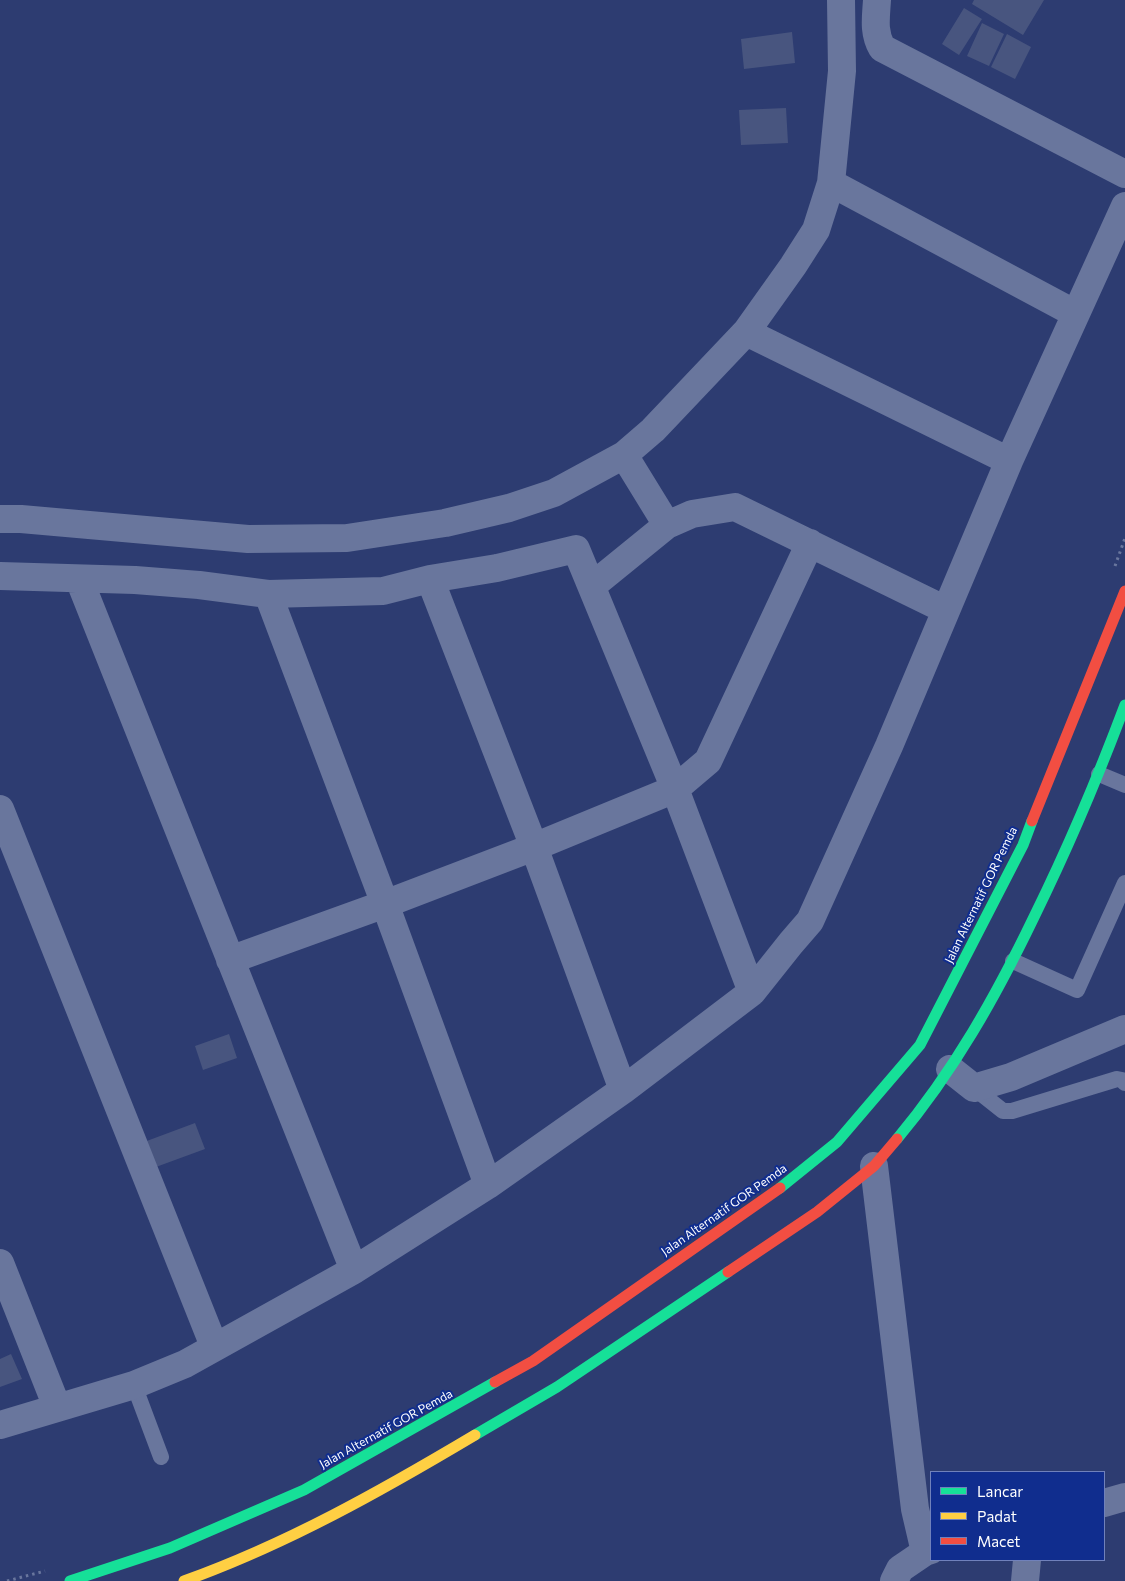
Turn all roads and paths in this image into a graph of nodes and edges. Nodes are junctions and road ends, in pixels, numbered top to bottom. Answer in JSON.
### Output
{"nodes":[{"id":1,"x":841,"y":0,"type":"edge"},
{"id":2,"x":877,"y":0,"type":"edge"},
{"id":3,"x":1125,"y":174,"type":"edge"},
{"id":4,"x":831,"y":183,"type":"junction"},
{"id":5,"x":1125,"y":206,"type":"edge"},
{"id":6,"x":1076,"y":314,"type":"junction"},
{"id":7,"x":746,"y":332,"type":"junction"},
{"id":8,"x":624,"y":455,"type":"junction"},
{"id":9,"x":1009,"y":461,"type":"junction"},
{"id":10,"x":0,"y":519,"type":"edge"},
{"id":11,"x":667,"y":525,"type":"junction"},
{"id":12,"x":1125,"y":538,"type":"edge"},
{"id":13,"x":810,"y":543,"type":"junction"},
{"id":14,"x":1112,"y":574,"type":"dead end"},
{"id":15,"x":0,"y":576,"type":"edge"},
{"id":16,"x":79,"y":579,"type":"junction"},
{"id":17,"x":430,"y":579,"type":"junction"},
{"id":18,"x":592,"y":586,"type":"junction"},
{"id":19,"x":1125,"y":591,"type":"edge"},
{"id":20,"x":268,"y":594,"type":"junction"},
{"id":21,"x":946,"y":610,"type":"junction"},
{"id":22,"x":1125,"y":705,"type":"edge"},
{"id":23,"x":1099,"y":774,"type":"junction"},
{"id":24,"x":1125,"y":785,"type":"edge"},
{"id":25,"x":675,"y":789,"type":"junction"},
{"id":26,"x":0,"y":809,"type":"edge"},
{"id":27,"x":534,"y":847,"type":"junction"},
{"id":28,"x":1125,"y":884,"type":"edge"},
{"id":29,"x":385,"y":904,"type":"junction"},
{"id":30,"x":230,"y":960,"type":"junction"},
{"id":31,"x":1013,"y":960,"type":"junction"},
{"id":32,"x":752,"y":992,"type":"junction"},
{"id":33,"x":1125,"y":1030,"type":"edge"},
{"id":34,"x":950,"y":1070,"type":"junction"},
{"id":35,"x":1125,"y":1083,"type":"edge"},
{"id":36,"x":974,"y":1088,"type":"junction"},
{"id":37,"x":623,"y":1090,"type":"junction"},
{"id":38,"x":874,"y":1166,"type":"junction"},
{"id":39,"x":488,"y":1185,"type":"junction"},
{"id":40,"x":0,"y":1263,"type":"edge"},
{"id":41,"x":354,"y":1270,"type":"junction"},
{"id":42,"x":214,"y":1346,"type":"junction"},
{"id":43,"x":134,"y":1385,"type":"junction"},
{"id":44,"x":57,"y":1407,"type":"junction"},
{"id":45,"x":0,"y":1425,"type":"edge"},
{"id":46,"x":161,"y":1457,"type":"dead end"},
{"id":47,"x":1125,"y":1497,"type":"edge"},
{"id":48,"x":1105,"y":1503,"type":"edge"},
{"id":49,"x":928,"y":1551,"type":"edge"},
{"id":50,"x":1027,"y":1561,"type":"edge"},
{"id":51,"x":53,"y":1568,"type":"dead end"},
{"id":52,"x":227,"y":1573,"type":"edge"},
{"id":53,"x":6,"y":1581,"type":"edge"},
{"id":54,"x":70,"y":1581,"type":"edge"},
{"id":55,"x":184,"y":1581,"type":"edge"},
{"id":56,"x":894,"y":1581,"type":"edge"},
{"id":57,"x":1025,"y":1581,"type":"edge"}],
"edges":[{"from":1,"to":4,"type":"street"},
{"from":2,"to":3,"type":"street"},
{"from":4,"to":6,"type":"street"},
{"from":4,"to":7,"type":"street"},
{"from":5,"to":6,"type":"street"},
{"from":6,"to":9,"type":"street"},
{"from":7,"to":8,"type":"street"},
{"from":7,"to":9,"type":"street"},
{"from":8,"to":10,"type":"street"},
{"from":8,"to":11,"type":"street"},
{"from":9,"to":21,"type":"street"},
{"from":11,"to":13,"type":"street"},
{"from":11,"to":18,"type":"street"},
{"from":12,"to":14,"type":"path"},
{"from":13,"to":21,"type":"street"},
{"from":13,"to":25,"type":"street"},
{"from":15,"to":16,"type":"street"},
{"from":16,"to":20,"type":"street"},
{"from":16,"to":30,"type":"street"},
{"from":17,"to":18,"type":"street"},
{"from":17,"to":20,"type":"street"},
{"from":17,"to":27,"type":"street"},
{"from":18,"to":25,"type":"street"},
{"from":19,"to":54,"type":"main road","name":"Jalan Alternatif GOR Pemda"},
{"from":20,"to":29,"type":"street"},
{"from":21,"to":32,"type":"street"},
{"from":22,"to":23,"type":"main road"},
{"from":23,"to":24,"type":"lane"},
{"from":23,"to":31,"type":"main road"},
{"from":25,"to":27,"type":"street"},
{"from":25,"to":32,"type":"street"},
{"from":26,"to":42,"type":"street"},
{"from":27,"to":29,"type":"street"},
{"from":27,"to":37,"type":"street"},
{"from":28,"to":31,"type":"lane"},
{"from":29,"to":30,"type":"street"},
{"from":29,"to":39,"type":"street"},
{"from":30,"to":41,"type":"street"},
{"from":31,"to":34,"type":"main road"},
{"from":32,"to":37,"type":"street"},
{"from":33,"to":36,"type":"street"},
{"from":34,"to":36,"type":"street"},
{"from":34,"to":38,"type":"main road"},
{"from":35,"to":36,"type":"lane"},
{"from":37,"to":39,"type":"street"},
{"from":38,"to":49,"type":"street"},
{"from":38,"to":52,"type":"main road"},
{"from":39,"to":41,"type":"street"},
{"from":40,"to":44,"type":"street"},
{"from":41,"to":42,"type":"street"},
{"from":42,"to":43,"type":"street"},
{"from":43,"to":44,"type":"street"},
{"from":43,"to":46,"type":"lane"},
{"from":44,"to":45,"type":"street"},
{"from":47,"to":48,"type":"street"},
{"from":49,"to":56,"type":"street"},
{"from":50,"to":57,"type":"street"},
{"from":51,"to":53,"type":"path"},
{"from":52,"to":55,"type":"main road"}]}
